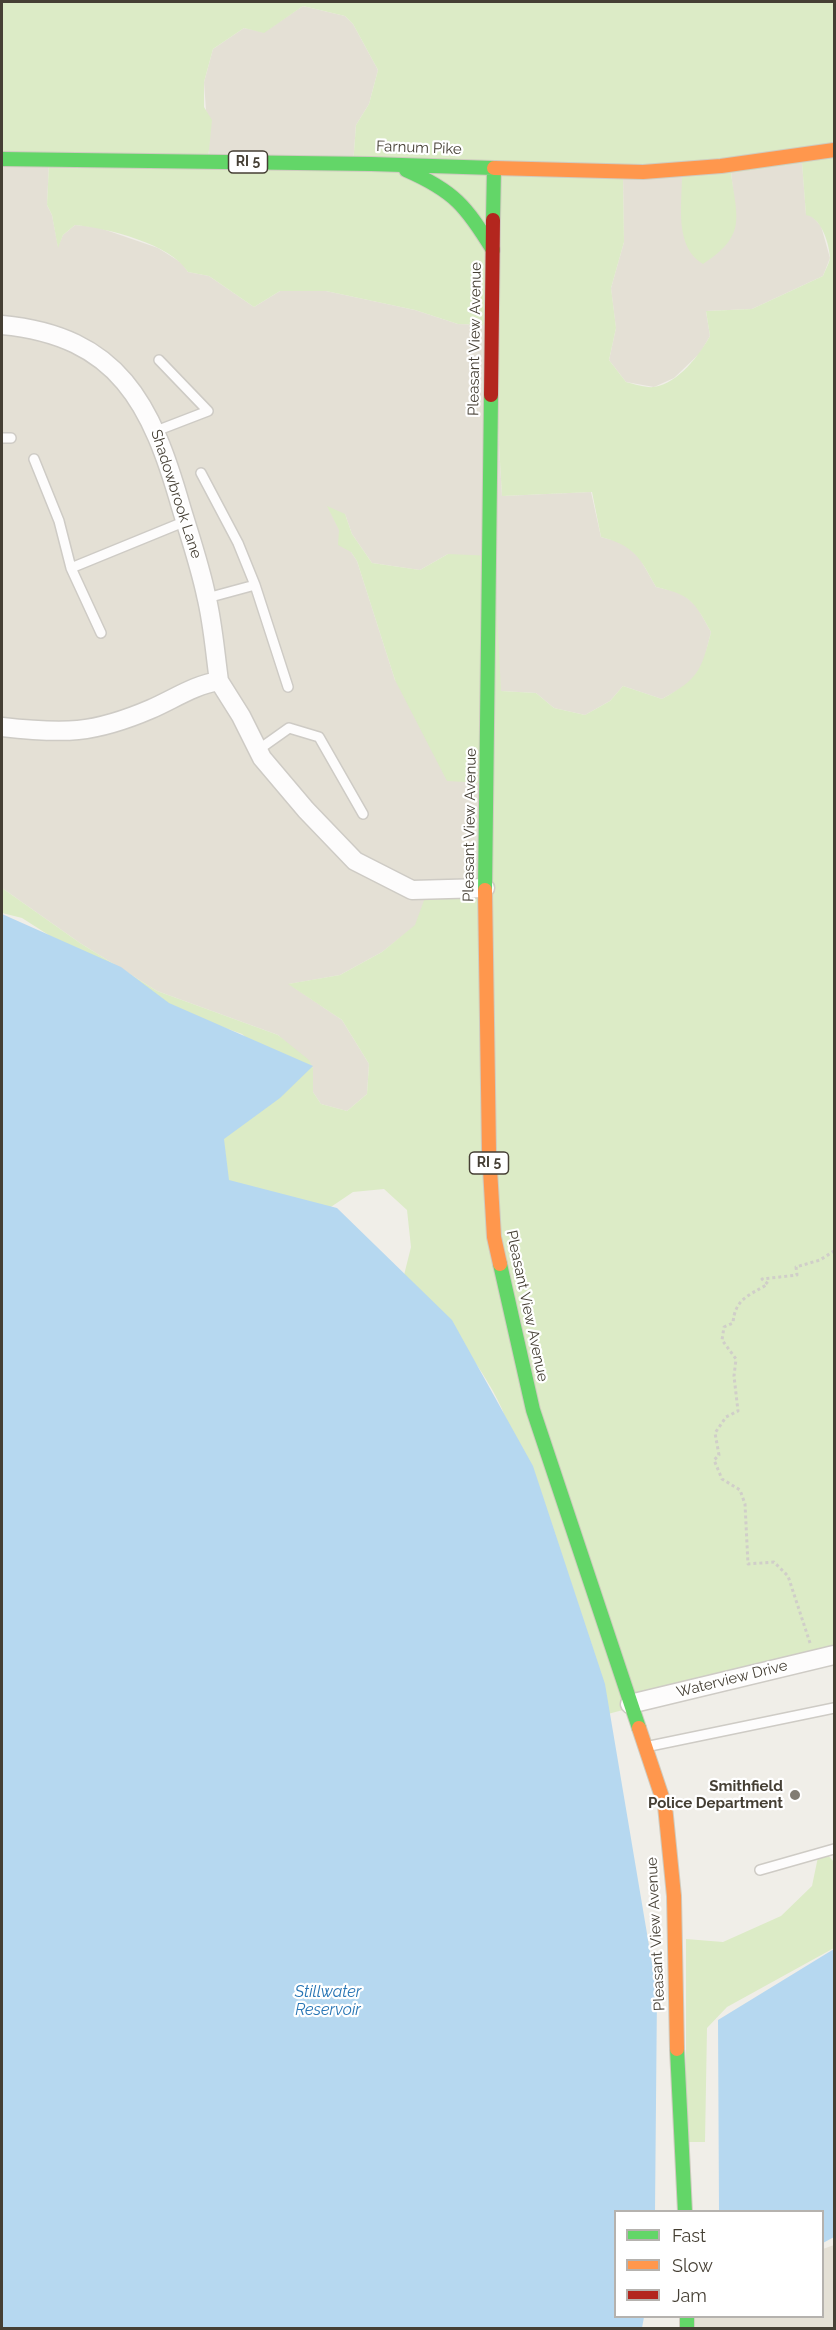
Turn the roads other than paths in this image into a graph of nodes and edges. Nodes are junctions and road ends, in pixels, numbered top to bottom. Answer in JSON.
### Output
{"nodes":[{"id":1,"x":834,"y":150,"type":"edge"},
{"id":2,"x":2,"y":159,"type":"edge"},
{"id":3,"x":390,"y":164,"type":"junction"},
{"id":4,"x":494,"y":168,"type":"junction"},
{"id":5,"x":493,"y":250,"type":"junction"},
{"id":6,"x":2,"y":325,"type":"edge"},
{"id":7,"x":159,"y":360,"type":"dead end"},
{"id":8,"x":156,"y":431,"type":"junction"},
{"id":9,"x":34,"y":459,"type":"dead end"},
{"id":10,"x":201,"y":473,"type":"dead end"},
{"id":11,"x":186,"y":521,"type":"junction"},
{"id":12,"x":71,"y":567,"type":"junction"},
{"id":13,"x":255,"y":585,"type":"junction"},
{"id":14,"x":207,"y":598,"type":"junction"},
{"id":15,"x":101,"y":633,"type":"dead end"},
{"id":16,"x":219,"y":681,"type":"junction"},
{"id":17,"x":288,"y":687,"type":"dead end"},
{"id":18,"x":2,"y":727,"type":"edge"},
{"id":19,"x":258,"y":750,"type":"junction"},
{"id":20,"x":363,"y":814,"type":"dead end"},
{"id":21,"x":485,"y":888,"type":"junction"},
{"id":22,"x":834,"y":1655,"type":"edge"},
{"id":23,"x":630,"y":1704,"type":"junction"},
{"id":24,"x":834,"y":1708,"type":"edge"},
{"id":25,"x":644,"y":1747,"type":"junction"},
{"id":26,"x":834,"y":1849,"type":"edge"},
{"id":27,"x":760,"y":1870,"type":"dead end"},
{"id":28,"x":685,"y":2210,"type":"edge"}],
"edges":[{"from":1,"to":4,"type":"main road","name":"Farnum Pike"},
{"from":2,"to":3,"type":"main road","name":"Farnum Pike","number":"RI 5"},
{"from":3,"to":4,"type":"main road","name":"Farnum Pike","number":"RI 5"},
{"from":3,"to":5,"type":"main road"},
{"from":4,"to":5,"type":"main road","name":"Pleasant View Avenue","number":"RI 5"},
{"from":5,"to":21,"type":"main road","name":"Pleasant View Avenue","number":"RI 5"},
{"from":6,"to":8,"type":"street","name":"Shadowbrook Lane"},
{"from":7,"to":8,"type":"lane"},
{"from":8,"to":11,"type":"street","name":"Shadowbrook Lane"},
{"from":9,"to":12,"type":"lane"},
{"from":10,"to":13,"type":"lane"},
{"from":11,"to":12,"type":"lane"},
{"from":11,"to":14,"type":"street","name":"Shadowbrook Lane"},
{"from":12,"to":15,"type":"lane"},
{"from":13,"to":14,"type":"lane"},
{"from":13,"to":17,"type":"lane"},
{"from":14,"to":16,"type":"street","name":"Shadowbrook Lane"},
{"from":16,"to":18,"type":"street"},
{"from":16,"to":19,"type":"street","name":"Shadowbrook Lane"},
{"from":19,"to":20,"type":"lane"},
{"from":19,"to":21,"type":"street","name":"Shadowbrook Lane"},
{"from":21,"to":23,"type":"main road","name":"Pleasant View Avenue","number":"RI 5"},
{"from":22,"to":23,"type":"street","name":"Waterview Drive"},
{"from":23,"to":25,"type":"main road","name":"Pleasant View Avenue","number":"RI 5"},
{"from":24,"to":25,"type":"lane"},
{"from":25,"to":28,"type":"main road","name":"Pleasant View Avenue","number":"RI 5"},
{"from":26,"to":27,"type":"lane"}]}
